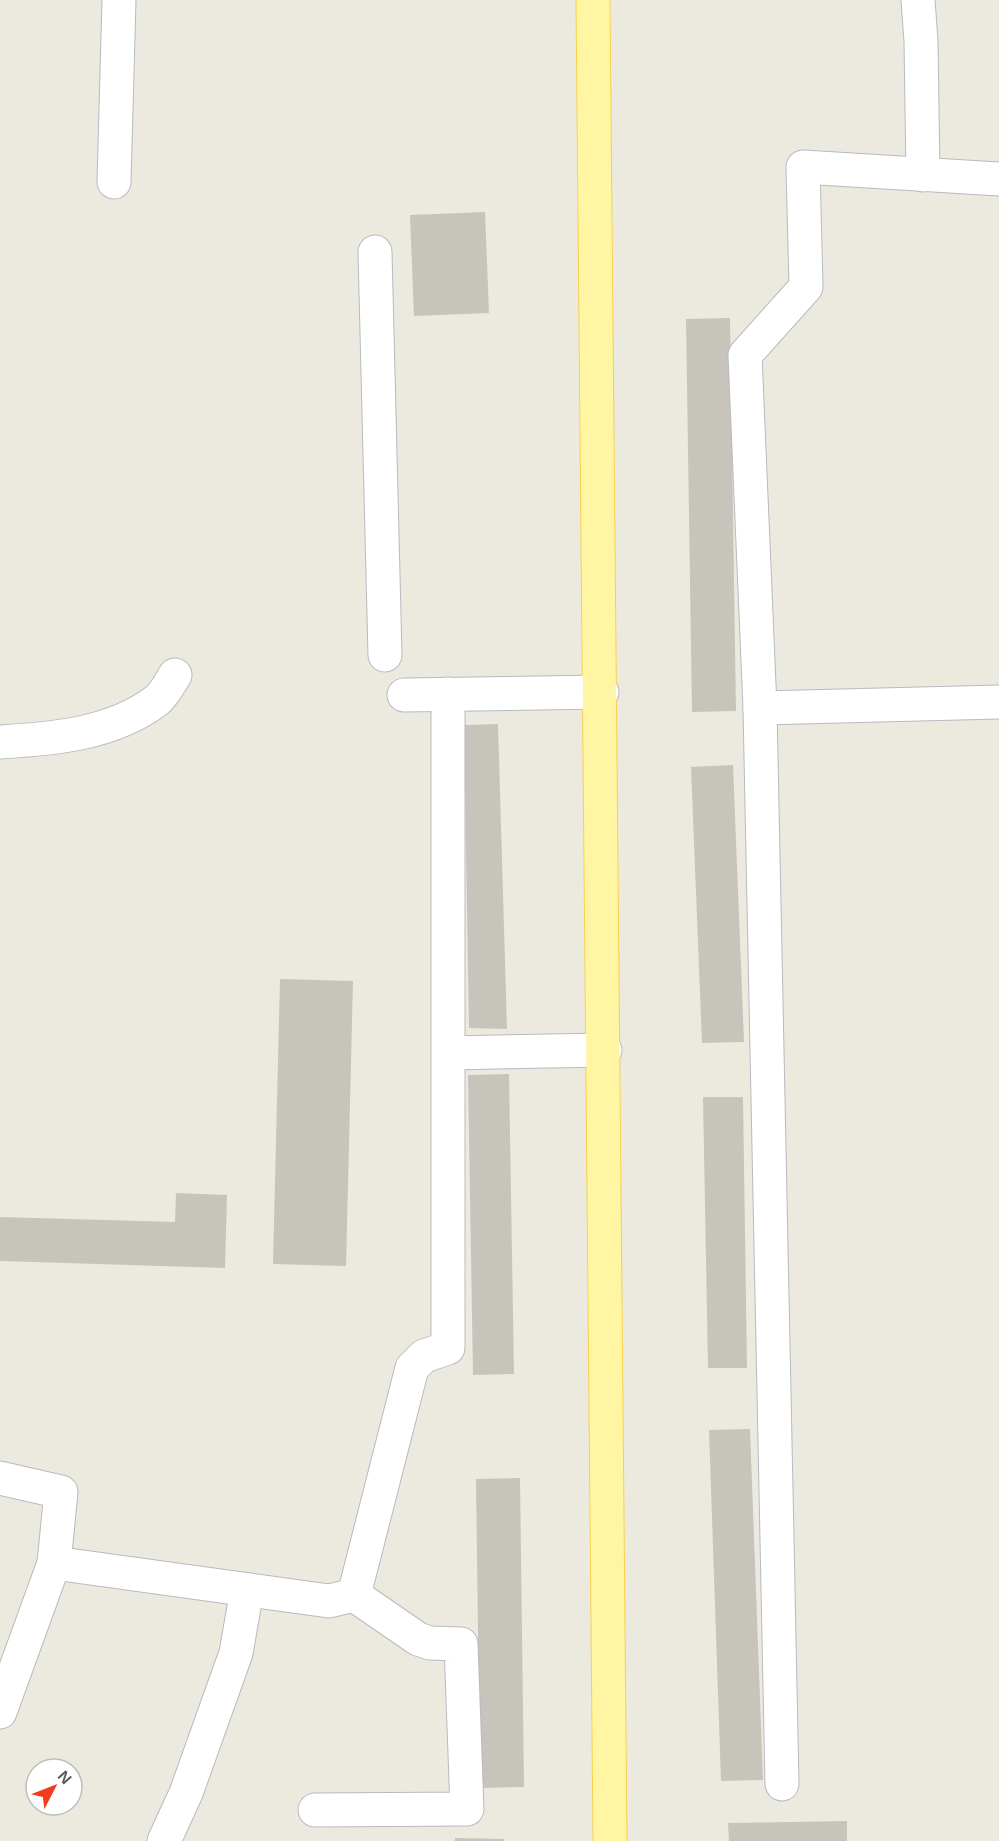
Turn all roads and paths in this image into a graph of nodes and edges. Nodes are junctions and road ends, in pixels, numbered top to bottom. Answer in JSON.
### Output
{"nodes":[{"id":1,"x":118,"y":0,"type":"edge"},
{"id":2,"x":593,"y":0,"type":"edge"},
{"id":3,"x":918,"y":0,"type":"edge"},
{"id":4,"x":923,"y":175,"type":"junction"},
{"id":5,"x":999,"y":179,"type":"edge"},
{"id":6,"x":114,"y":182,"type":"dead end"},
{"id":7,"x":375,"y":252,"type":"dead end"},
{"id":8,"x":385,"y":655,"type":"dead end"},
{"id":9,"x":175,"y":675,"type":"dead end"},
{"id":10,"x":602,"y":692,"type":"junction"},
{"id":11,"x":448,"y":694,"type":"junction"},
{"id":12,"x":404,"y":695,"type":"dead end"},
{"id":13,"x":999,"y":702,"type":"edge"},
{"id":14,"x":760,"y":708,"type":"junction"},
{"id":15,"x":0,"y":742,"type":"edge"},
{"id":16,"x":605,"y":1050,"type":"junction"},
{"id":17,"x":449,"y":1053,"type":"junction"},
{"id":18,"x":0,"y":1478,"type":"edge"},
{"id":19,"x":54,"y":1563,"type":"junction"},
{"id":20,"x":247,"y":1590,"type":"junction"},
{"id":21,"x":354,"y":1595,"type":"junction"},
{"id":22,"x":0,"y":1712,"type":"edge"},
{"id":23,"x":782,"y":1784,"type":"dead end"},
{"id":24,"x":315,"y":1810,"type":"dead end"},
{"id":25,"x":164,"y":1841,"type":"edge"},
{"id":26,"x":610,"y":1841,"type":"edge"}],
"edges":[{"from":1,"to":6,"type":"street"},
{"from":2,"to":10,"type":"main road"},
{"from":3,"to":4,"type":"street"},
{"from":4,"to":5,"type":"street"},
{"from":4,"to":14,"type":"street"},
{"from":7,"to":8,"type":"street"},
{"from":9,"to":15,"type":"street"},
{"from":10,"to":11,"type":"street"},
{"from":10,"to":16,"type":"main road"},
{"from":11,"to":12,"type":"street"},
{"from":11,"to":17,"type":"street"},
{"from":13,"to":14,"type":"street"},
{"from":14,"to":23,"type":"street"},
{"from":16,"to":17,"type":"street"},
{"from":16,"to":26,"type":"main road"},
{"from":17,"to":21,"type":"street"},
{"from":18,"to":19,"type":"street"},
{"from":19,"to":20,"type":"street"},
{"from":19,"to":22,"type":"street"},
{"from":20,"to":21,"type":"street"},
{"from":20,"to":25,"type":"street"},
{"from":21,"to":24,"type":"street"}]}
